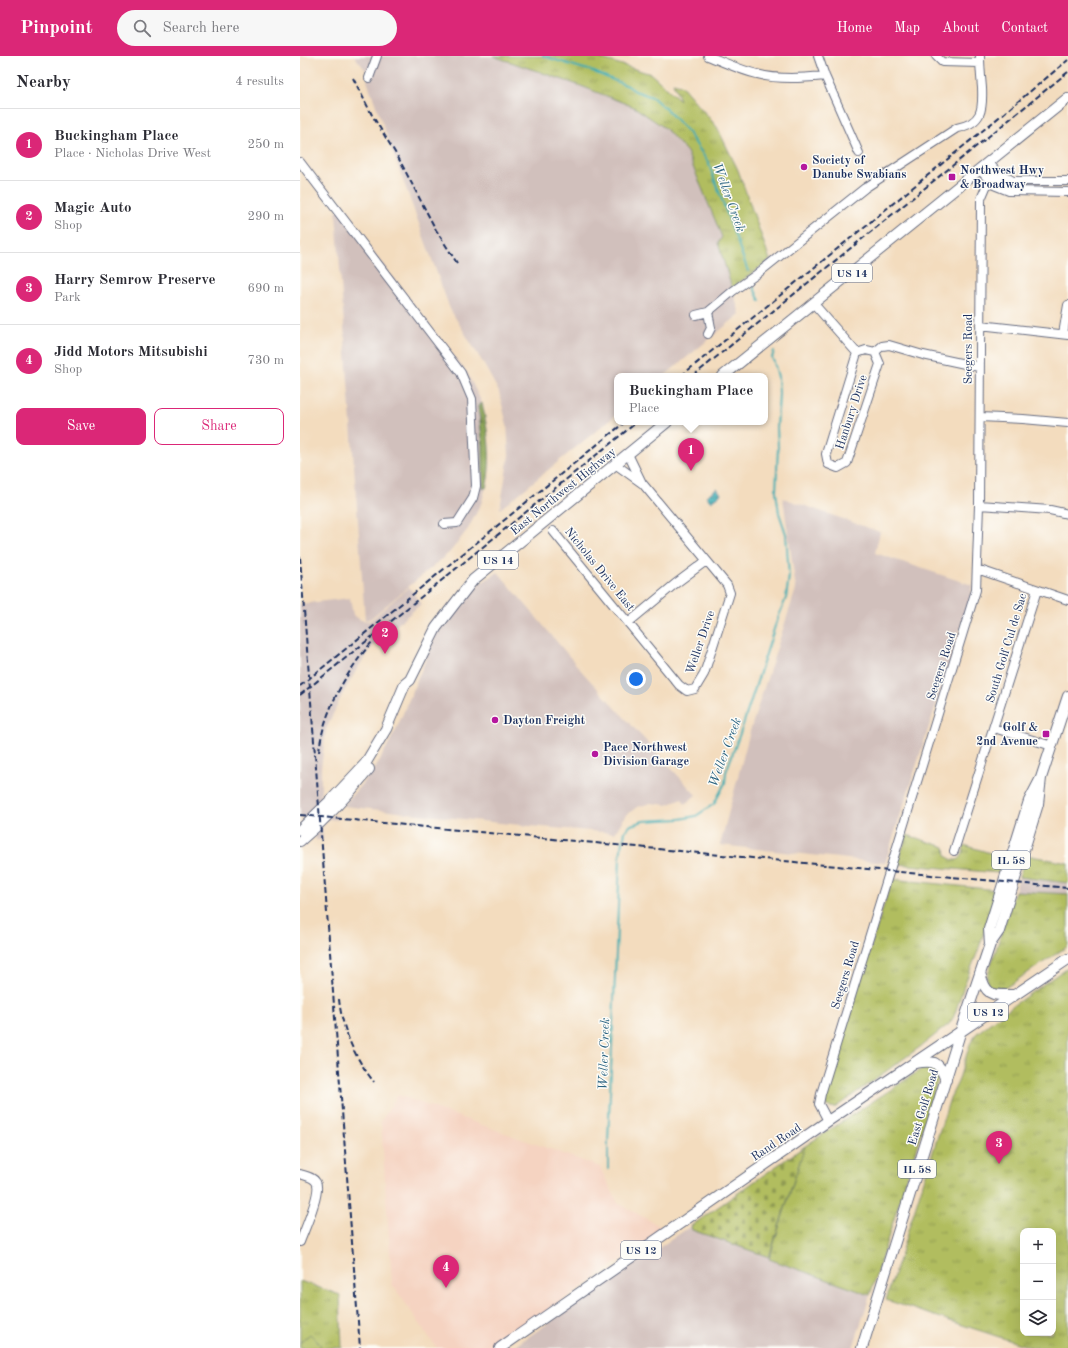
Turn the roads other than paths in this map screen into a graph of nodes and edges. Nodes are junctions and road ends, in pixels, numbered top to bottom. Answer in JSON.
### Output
{"nodes":[{"id":1,"x":377,"y":56,"type":"edge"},
{"id":2,"x":708,"y":56,"type":"edge"},
{"id":3,"x":818,"y":56,"type":"edge"},
{"id":4,"x":936,"y":56,"type":"edge"},
{"id":5,"x":980,"y":59,"type":"edge"},
{"id":6,"x":825,"y":76,"type":"junction"},
{"id":7,"x":369,"y":78,"type":"dead end"},
{"id":8,"x":1068,"y":98,"type":"edge"},
{"id":9,"x":859,"y":154,"type":"dead end"},
{"id":10,"x":300,"y":162,"type":"edge"},
{"id":11,"x":989,"y":163,"type":"junction"},
{"id":12,"x":980,"y":170,"type":"junction"},
{"id":13,"x":989,"y":180,"type":"junction"},
{"id":14,"x":1013,"y":180,"type":"junction"},
{"id":15,"x":1068,"y":181,"type":"edge"},
{"id":16,"x":998,"y":187,"type":"junction"},
{"id":17,"x":1068,"y":192,"type":"edge"},
{"id":18,"x":981,"y":199,"type":"junction"},
{"id":19,"x":814,"y":304,"type":"junction"},
{"id":20,"x":1068,"y":305,"type":"edge"},
{"id":21,"x":708,"y":312,"type":"junction"},
{"id":22,"x":696,"y":315,"type":"dead end"},
{"id":23,"x":980,"y":325,"type":"junction"},
{"id":24,"x":708,"y":334,"type":"dead end"},
{"id":25,"x":1065,"y":334,"type":"edge"},
{"id":26,"x":875,"y":352,"type":"junction"},
{"id":27,"x":857,"y":353,"type":"junction"},
{"id":28,"x":980,"y":367,"type":"junction"},
{"id":29,"x":727,"y":373,"type":"edge"},
{"id":30,"x":980,"y":417,"type":"junction"},
{"id":31,"x":1068,"y":424,"type":"edge"},
{"id":32,"x":663,"y":425,"type":"edge"},
{"id":33,"x":628,"y":454,"type":"junction"},
{"id":34,"x":615,"y":464,"type":"junction"},
{"id":35,"x":642,"y":484,"type":"junction"},
{"id":36,"x":979,"y":505,"type":"junction"},
{"id":37,"x":1068,"y":514,"type":"edge"},
{"id":38,"x":444,"y":524,"type":"dead end"},
{"id":39,"x":553,"y":530,"type":"dead end"},
{"id":40,"x":706,"y":561,"type":"junction"},
{"id":41,"x":977,"y":569,"type":"junction"},
{"id":42,"x":1037,"y":590,"type":"junction"},
{"id":43,"x":1068,"y":600,"type":"edge"},
{"id":44,"x":628,"y":623,"type":"junction"},
{"id":45,"x":410,"y":680,"type":"junction"},
{"id":46,"x":1068,"y":696,"type":"edge"},
{"id":47,"x":994,"y":728,"type":"junction"},
{"id":48,"x":1052,"y":746,"type":"junction"},
{"id":49,"x":300,"y":830,"type":"edge"},
{"id":50,"x":300,"y":841,"type":"edge"},
{"id":51,"x":954,"y":851,"type":"dead end"},
{"id":52,"x":1068,"y":959,"type":"edge"},
{"id":53,"x":980,"y":973,"type":"junction"},
{"id":54,"x":1014,"y":994,"type":"junction"},
{"id":55,"x":961,"y":1030,"type":"junction"},
{"id":56,"x":913,"y":1063,"type":"junction"},
{"id":57,"x":946,"y":1080,"type":"junction"},
{"id":58,"x":828,"y":1121,"type":"junction"},
{"id":59,"x":300,"y":1174,"type":"edge"},
{"id":60,"x":300,"y":1242,"type":"edge"},
{"id":61,"x":500,"y":1348,"type":"edge"},
{"id":62,"x":862,"y":1348,"type":"edge"}],
"edges":[{"from":1,"to":7,"type":"street"},
{"from":2,"to":6,"type":"street"},
{"from":3,"to":6,"type":"street"},
{"from":4,"to":5,"type":"street"},
{"from":5,"to":21,"type":"street"},
{"from":6,"to":9,"type":"street"},
{"from":8,"to":11,"type":"main road","number":"US 14"},
{"from":10,"to":38,"type":"street"},
{"from":11,"to":12,"type":"main road","number":"US 14"},
{"from":11,"to":14,"type":"street"},
{"from":12,"to":13,"type":"street"},
{"from":12,"to":14,"type":"street"},
{"from":12,"to":19,"type":"main road","number":"US 14"},
{"from":13,"to":16,"type":"street"},
{"from":13,"to":18,"type":"street","name":"Seegers Road"},
{"from":14,"to":15,"type":"street"},
{"from":16,"to":17,"type":"street"},
{"from":16,"to":18,"type":"street"},
{"from":18,"to":23,"type":"street","name":"Seegers Road"},
{"from":19,"to":27,"type":"street"},
{"from":19,"to":29,"type":"main road","number":"US 14"},
{"from":20,"to":25,"type":"street"},
{"from":21,"to":22,"type":"street"},
{"from":21,"to":24,"type":"street"},
{"from":23,"to":25,"type":"street"},
{"from":23,"to":28,"type":"street","name":"Seegers Road"},
{"from":26,"to":27,"type":"street"},
{"from":26,"to":27,"type":"street","name":"Hanbury Drive"},
{"from":26,"to":28,"type":"street"},
{"from":28,"to":30,"type":"street","name":"Seegers Road"},
{"from":30,"to":31,"type":"street"},
{"from":30,"to":36,"type":"street","name":"Seegers Road"},
{"from":32,"to":33,"type":"main road","name":"East Northwest Highway","number":"US 14"},
{"from":33,"to":34,"type":"main road","name":"East Northwest Highway","number":"US 14"},
{"from":33,"to":35,"type":"street"},
{"from":34,"to":35,"type":"street"},
{"from":34,"to":45,"type":"main road","name":"East Northwest Highway","number":"US 14"},
{"from":35,"to":40,"type":"street"},
{"from":36,"to":37,"type":"street"},
{"from":36,"to":41,"type":"street","name":"Seegers Road"},
{"from":39,"to":44,"type":"street","name":"Nicholas Drive East"},
{"from":40,"to":44,"type":"street"},
{"from":40,"to":44,"type":"street","name":"Weller Drive"},
{"from":41,"to":42,"type":"street"},
{"from":41,"to":58,"type":"street","name":"Seegers Road"},
{"from":42,"to":43,"type":"street"},
{"from":42,"to":47,"type":"street","name":"South Golf Cul de Sac"},
{"from":45,"to":49,"type":"main road","name":"East Northwest Highway","number":"US 14"},
{"from":45,"to":50,"type":"main road","name":"East Northwest Highway","number":"US 14"},
{"from":46,"to":48,"type":"main road","name":"East Golf Road","number":"IL 58"},
{"from":47,"to":48,"type":"street"},
{"from":47,"to":51,"type":"street","name":"South Golf Cul de Sac"},
{"from":48,"to":53,"type":"main road","name":"East Golf Road","number":"IL 58"},
{"from":52,"to":54,"type":"main road","name":"Rand Road","number":"US 12"},
{"from":53,"to":54,"type":"main road"},
{"from":53,"to":55,"type":"main road","name":"East Golf Road","number":"IL 58"},
{"from":54,"to":55,"type":"main road","name":"Rand Road","number":"US 12"},
{"from":55,"to":56,"type":"main road","name":"Rand Road","number":"US 12"},
{"from":55,"to":57,"type":"main road","name":"East Golf Road","number":"IL 58"},
{"from":56,"to":57,"type":"main road"},
{"from":56,"to":58,"type":"main road","name":"Rand Road","number":"US 12"},
{"from":57,"to":62,"type":"main road","name":"East Golf Road","number":"IL 58"},
{"from":58,"to":61,"type":"main road","name":"Rand Road","number":"US 12"},
{"from":59,"to":60,"type":"street"}]}
